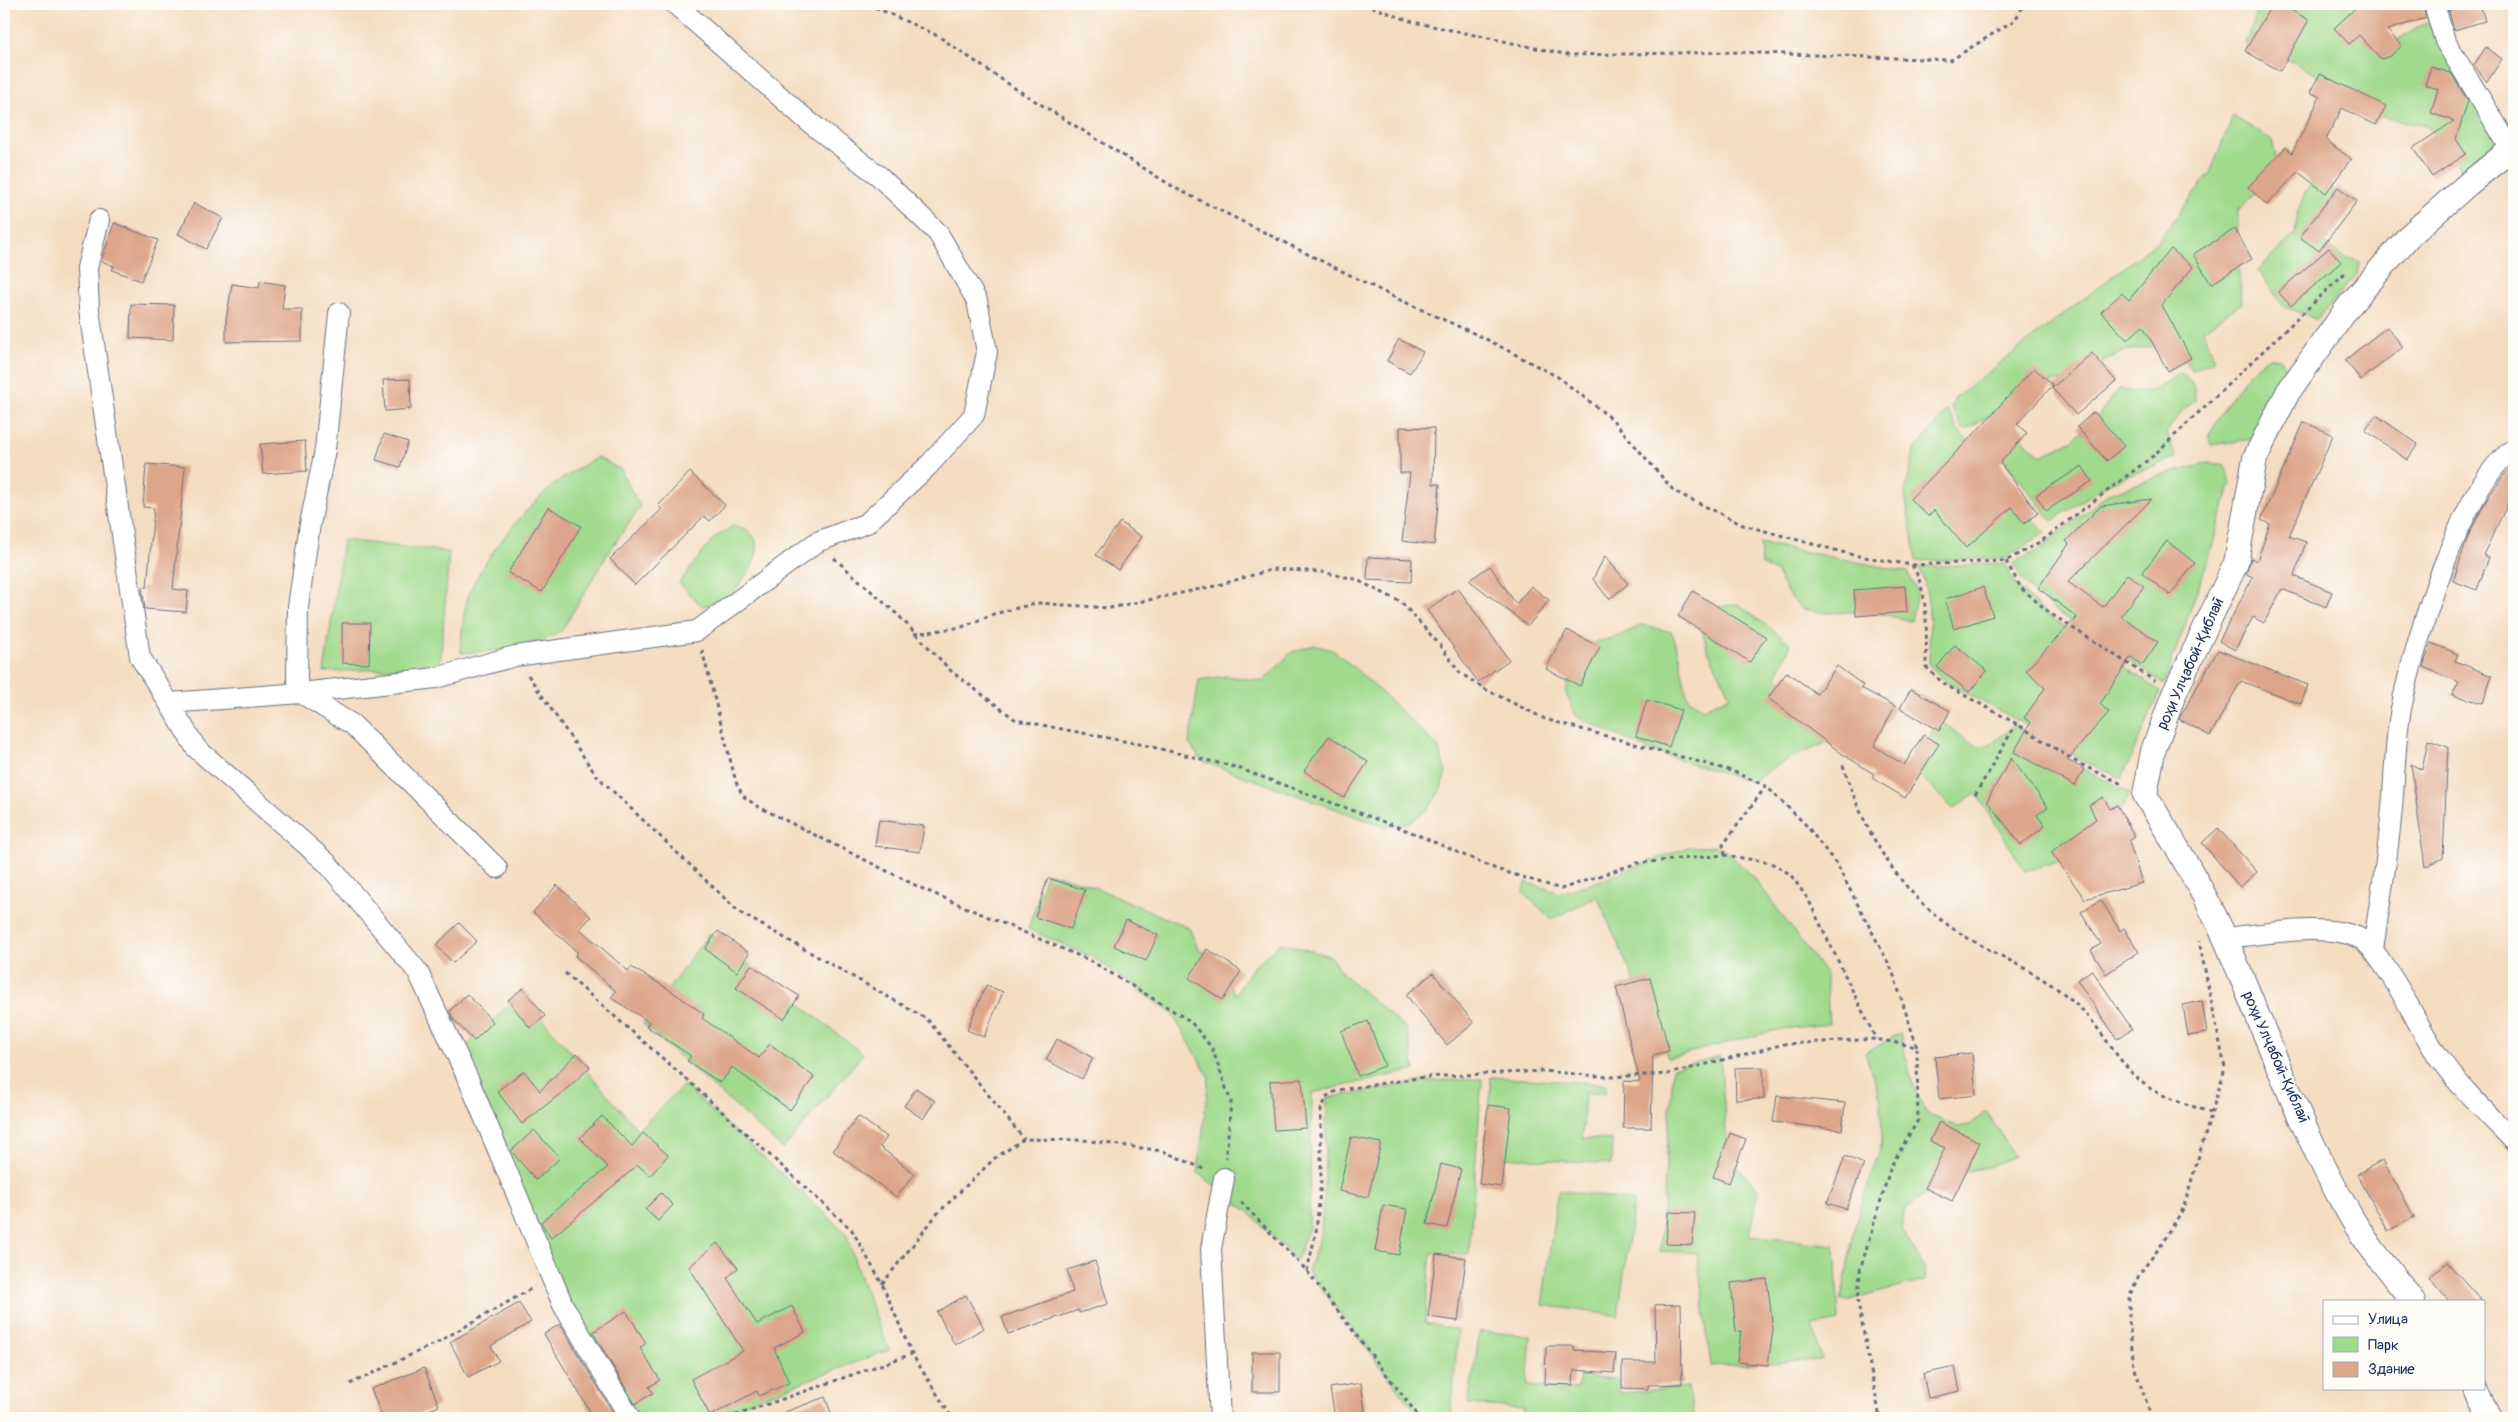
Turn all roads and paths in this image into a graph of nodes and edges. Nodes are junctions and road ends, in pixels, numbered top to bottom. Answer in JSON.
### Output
{"nodes":[{"id":1,"x":675,"y":4,"type":"edge"},
{"id":2,"x":868,"y":4,"type":"edge"},
{"id":3,"x":1364,"y":4,"type":"edge"},
{"id":4,"x":2024,"y":4,"type":"edge"},
{"id":5,"x":2434,"y":4,"type":"edge"},
{"id":6,"x":2513,"y":148,"type":"edge"},
{"id":7,"x":99,"y":220,"type":"dead end"},
{"id":8,"x":2381,"y":269,"type":"junction"},
{"id":9,"x":339,"y":313,"type":"dead end"},
{"id":10,"x":2514,"y":449,"type":"edge"},
{"id":11,"x":817,"y":542,"type":"junction"},
{"id":12,"x":2006,"y":561,"type":"junction"},
{"id":13,"x":1912,"y":565,"type":"junction"},
{"id":14,"x":698,"y":631,"type":"junction"},
{"id":15,"x":914,"y":634,"type":"junction"},
{"id":16,"x":515,"y":656,"type":"junction"},
{"id":17,"x":301,"y":693,"type":"junction"},
{"id":18,"x":2174,"y":694,"type":"junction"},
{"id":19,"x":169,"y":703,"type":"junction"},
{"id":20,"x":2016,"y":724,"type":"junction"},
{"id":21,"x":1844,"y":766,"type":"dead end"},
{"id":22,"x":1766,"y":786,"type":"junction"},
{"id":23,"x":1975,"y":795,"type":"dead end"},
{"id":24,"x":2145,"y":795,"type":"junction"},
{"id":25,"x":1725,"y":855,"type":"junction"},
{"id":26,"x":497,"y":868,"type":"dead end"},
{"id":27,"x":2197,"y":931,"type":"dead end"},
{"id":28,"x":2225,"y":938,"type":"junction"},
{"id":29,"x":2373,"y":950,"type":"junction"},
{"id":30,"x":565,"y":973,"type":"dead end"},
{"id":31,"x":1876,"y":1039,"type":"junction"},
{"id":32,"x":1917,"y":1047,"type":"junction"},
{"id":33,"x":2211,"y":1114,"type":"junction"},
{"id":34,"x":1024,"y":1138,"type":"junction"},
{"id":35,"x":2514,"y":1141,"type":"edge"},
{"id":36,"x":1224,"y":1178,"type":"junction"},
{"id":37,"x":1307,"y":1271,"type":"junction"},
{"id":38,"x":551,"y":1276,"type":"junction"},
{"id":39,"x":882,"y":1284,"type":"junction"},
{"id":40,"x":2412,"y":1300,"type":"edge"},
{"id":41,"x":912,"y":1354,"type":"junction"},
{"id":42,"x":350,"y":1384,"type":"dead end"},
{"id":43,"x":2476,"y":1390,"type":"edge"},
{"id":44,"x":630,"y":1418,"type":"edge"},
{"id":45,"x":728,"y":1418,"type":"edge"},
{"id":46,"x":952,"y":1418,"type":"edge"},
{"id":47,"x":1220,"y":1418,"type":"edge"},
{"id":48,"x":1420,"y":1418,"type":"edge"},
{"id":49,"x":1880,"y":1418,"type":"edge"},
{"id":50,"x":2152,"y":1418,"type":"edge"},
{"id":51,"x":2490,"y":1418,"type":"edge"}],
"edges":[{"from":1,"to":11,"type":"street"},
{"from":2,"to":13,"type":"path"},
{"from":3,"to":4,"type":"path"},
{"from":5,"to":6,"type":"street"},
{"from":6,"to":8,"type":"street","name":"роҳи Улҷабой-Қиблаӣ"},
{"from":7,"to":19,"type":"street"},
{"from":8,"to":12,"type":"path"},
{"from":8,"to":18,"type":"street","name":"роҳи Улҷабой-Қиблаӣ"},
{"from":9,"to":17,"type":"street"},
{"from":10,"to":29,"type":"street"},
{"from":11,"to":14,"type":"street"},
{"from":11,"to":15,"type":"path"},
{"from":12,"to":13,"type":"path"},
{"from":12,"to":18,"type":"path"},
{"from":13,"to":20,"type":"path"},
{"from":14,"to":16,"type":"street"},
{"from":14,"to":36,"type":"path"},
{"from":15,"to":22,"type":"path"},
{"from":15,"to":25,"type":"path"},
{"from":16,"to":17,"type":"street"},
{"from":16,"to":34,"type":"path"},
{"from":17,"to":19,"type":"street"},
{"from":17,"to":26,"type":"street"},
{"from":18,"to":24,"type":"street","name":"роҳи Улҷабой-Қиблаӣ"},
{"from":19,"to":38,"type":"street"},
{"from":20,"to":23,"type":"path"},
{"from":20,"to":24,"type":"path"},
{"from":21,"to":33,"type":"path"},
{"from":22,"to":25,"type":"path"},
{"from":22,"to":32,"type":"path"},
{"from":24,"to":28,"type":"street","name":"роҳи Улҷабой-Қиблаӣ"},
{"from":25,"to":31,"type":"path"},
{"from":27,"to":33,"type":"path"},
{"from":28,"to":29,"type":"street"},
{"from":28,"to":40,"type":"street","name":"роҳи Улҷабой-Қиблаӣ"},
{"from":29,"to":35,"type":"street"},
{"from":30,"to":39,"type":"path"},
{"from":31,"to":32,"type":"path"},
{"from":31,"to":37,"type":"path"},
{"from":32,"to":49,"type":"path"},
{"from":33,"to":50,"type":"path"},
{"from":34,"to":36,"type":"path"},
{"from":34,"to":39,"type":"path"},
{"from":36,"to":37,"type":"path"},
{"from":36,"to":47,"type":"street"},
{"from":37,"to":48,"type":"path"},
{"from":38,"to":42,"type":"path"},
{"from":38,"to":44,"type":"street"},
{"from":39,"to":41,"type":"path"},
{"from":41,"to":45,"type":"path"},
{"from":41,"to":46,"type":"path"},
{"from":43,"to":51,"type":"street"}]}
